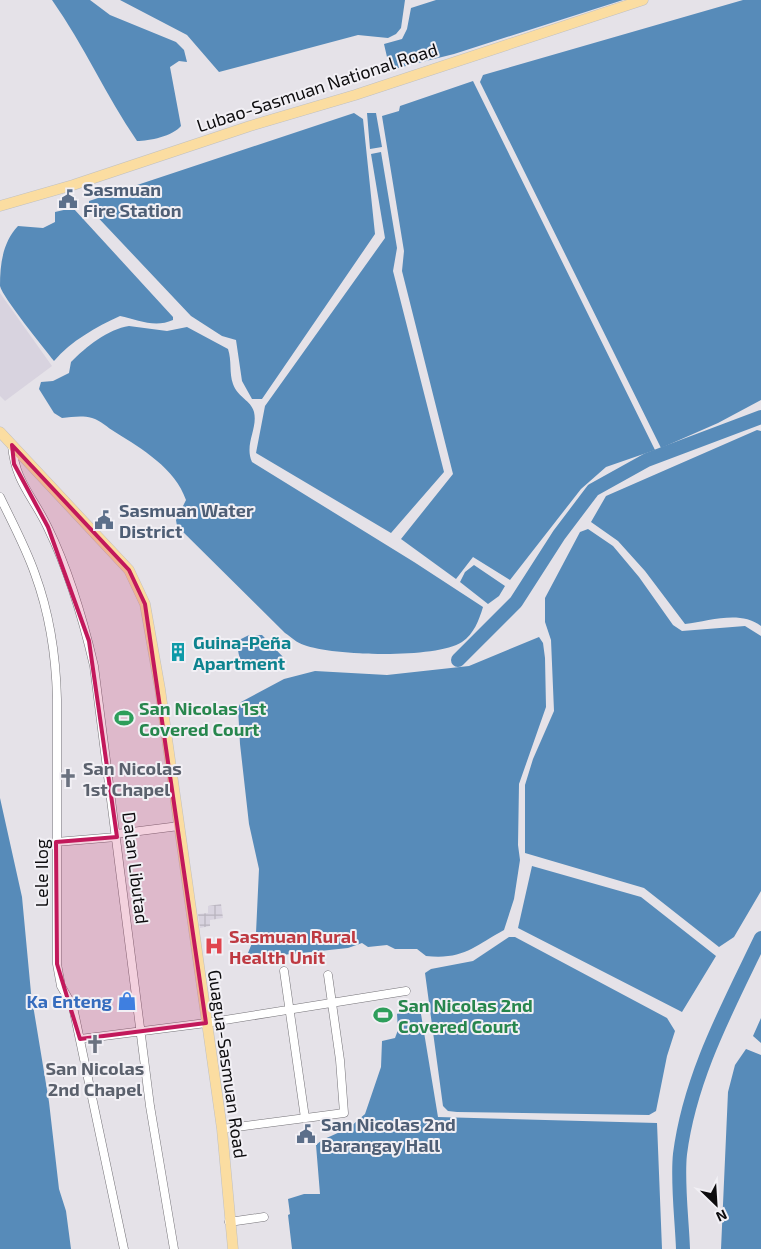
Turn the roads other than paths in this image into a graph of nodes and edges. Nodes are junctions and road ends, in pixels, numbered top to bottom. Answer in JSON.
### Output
{"nodes":[{"id":1,"x":643,"y":0,"type":"edge"},
{"id":2,"x":0,"y":206,"type":"edge"},
{"id":3,"x":1,"y":435,"type":"edge"},
{"id":4,"x":12,"y":445,"type":"junction"},
{"id":5,"x":0,"y":497,"type":"edge"},
{"id":6,"x":179,"y":826,"type":"junction"},
{"id":7,"x":116,"y":836,"type":"junction"},
{"id":8,"x":56,"y":842,"type":"junction"},
{"id":9,"x":284,"y":971,"type":"dead end"},
{"id":10,"x":328,"y":975,"type":"dead end"},
{"id":11,"x":406,"y":991,"type":"dead end"},
{"id":12,"x":332,"y":1004,"type":"junction"},
{"id":13,"x":290,"y":1010,"type":"junction"},
{"id":14,"x":206,"y":1024,"type":"junction"},
{"id":15,"x":142,"y":1031,"type":"junction"},
{"id":16,"x":80,"y":1039,"type":"junction"},
{"id":17,"x":305,"y":1118,"type":"junction"},
{"id":18,"x":222,"y":1129,"type":"junction"},
{"id":19,"x":264,"y":1217,"type":"dead end"},
{"id":20,"x":229,"y":1222,"type":"junction"},
{"id":21,"x":124,"y":1249,"type":"edge"},
{"id":22,"x":174,"y":1249,"type":"edge"},
{"id":23,"x":234,"y":1249,"type":"edge"}],
"edges":[{"from":1,"to":2,"type":"main road","name":"Lubao-Sasmuan National Road"},
{"from":3,"to":4,"type":"main road","name":"Guagua-Sasmuan Road"},
{"from":4,"to":6,"type":"main road","name":"Guagua-Sasmuan Road"},
{"from":4,"to":7,"type":"street","name":"Dalan Libutad"},
{"from":5,"to":8,"type":"street","name":"Lele Ilog"},
{"from":6,"to":7,"type":"street"},
{"from":6,"to":14,"type":"main road","name":"Guagua-Sasmuan Road"},
{"from":7,"to":8,"type":"street"},
{"from":7,"to":15,"type":"street","name":"Dalan Libutad"},
{"from":8,"to":16,"type":"street","name":"Lele Ilog"},
{"from":9,"to":13,"type":"street"},
{"from":10,"to":12,"type":"street"},
{"from":11,"to":12,"type":"street"},
{"from":12,"to":13,"type":"street"},
{"from":12,"to":17,"type":"street"},
{"from":13,"to":14,"type":"street"},
{"from":13,"to":17,"type":"street"},
{"from":14,"to":15,"type":"street"},
{"from":14,"to":18,"type":"main road","name":"Guagua-Sasmuan Road"},
{"from":15,"to":16,"type":"street"},
{"from":15,"to":22,"type":"street","name":"Dalan Libutad"},
{"from":16,"to":21,"type":"street","name":"Lele Ilog"},
{"from":17,"to":18,"type":"street"},
{"from":18,"to":20,"type":"main road","name":"Guagua-Sasmuan Road"},
{"from":19,"to":20,"type":"street"},
{"from":20,"to":23,"type":"main road","name":"Guagua-Sasmuan Road"}]}
